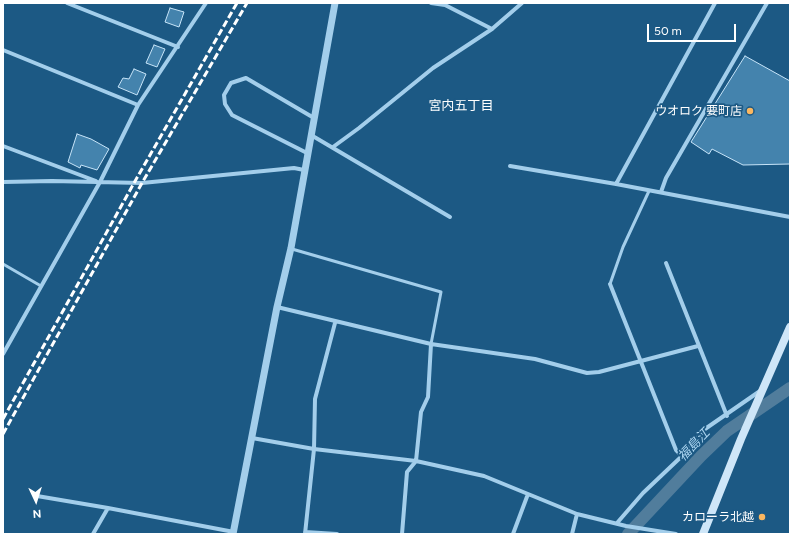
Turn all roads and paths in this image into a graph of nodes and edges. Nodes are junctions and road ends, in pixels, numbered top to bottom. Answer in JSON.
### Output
{"nodes":[{"id":1,"x":67,"y":3,"type":"edge"},
{"id":2,"x":206,"y":3,"type":"edge"},
{"id":3,"x":335,"y":3,"type":"edge"},
{"id":4,"x":431,"y":3,"type":"edge"},
{"id":5,"x":522,"y":3,"type":"edge"},
{"id":6,"x":716,"y":3,"type":"edge"},
{"id":7,"x":768,"y":3,"type":"edge"},
{"id":8,"x":492,"y":29,"type":"junction"},
{"id":9,"x":178,"y":47,"type":"junction"},
{"id":10,"x":3,"y":50,"type":"edge"},
{"id":11,"x":138,"y":105,"type":"junction"},
{"id":12,"x":314,"y":118,"type":"junction"},
{"id":13,"x":311,"y":135,"type":"junction"},
{"id":14,"x":3,"y":146,"type":"edge"},
{"id":15,"x":333,"y":147,"type":"junction"},
{"id":16,"x":307,"y":153,"type":"junction"},
{"id":17,"x":510,"y":166,"type":"dead end"},
{"id":18,"x":304,"y":170,"type":"junction"},
{"id":19,"x":3,"y":182,"type":"edge"},
{"id":20,"x":100,"y":182,"type":"junction"},
{"id":21,"x":616,"y":184,"type":"junction"},
{"id":22,"x":649,"y":191,"type":"junction"},
{"id":23,"x":661,"y":192,"type":"junction"},
{"id":24,"x":450,"y":217,"type":"dead end"},
{"id":25,"x":790,"y":217,"type":"edge"},
{"id":26,"x":290,"y":248,"type":"junction"},
{"id":27,"x":666,"y":263,"type":"dead end"},
{"id":28,"x":3,"y":264,"type":"edge"},
{"id":29,"x":610,"y":284,"type":"joint"},
{"id":30,"x":41,"y":286,"type":"junction"},
{"id":31,"x":277,"y":307,"type":"junction"},
{"id":32,"x":335,"y":322,"type":"junction"},
{"id":33,"x":790,"y":327,"type":"edge"},
{"id":34,"x":431,"y":344,"type":"junction"},
{"id":35,"x":698,"y":346,"type":"junction"},
{"id":36,"x":3,"y":354,"type":"edge"},
{"id":37,"x":640,"y":361,"type":"junction"},
{"id":38,"x":763,"y":389,"type":"junction"},
{"id":39,"x":727,"y":416,"type":"junction"},
{"id":40,"x":252,"y":438,"type":"junction"},
{"id":41,"x":314,"y":450,"type":"junction"},
{"id":42,"x":682,"y":456,"type":"junction"},
{"id":43,"x":416,"y":461,"type":"junction"},
{"id":44,"x":528,"y":494,"type":"junction"},
{"id":45,"x":37,"y":496,"type":"dead end"},
{"id":46,"x":108,"y":508,"type":"junction"},
{"id":47,"x":577,"y":514,"type":"junction"},
{"id":48,"x":617,"y":523,"type":"junction"},
{"id":49,"x":234,"y":533,"type":"edge"},
{"id":50,"x":305,"y":533,"type":"edge"},
{"id":51,"x":93,"y":534,"type":"edge"},
{"id":52,"x":337,"y":534,"type":"edge"},
{"id":53,"x":402,"y":534,"type":"edge"},
{"id":54,"x":513,"y":534,"type":"edge"},
{"id":55,"x":572,"y":534,"type":"edge"},
{"id":56,"x":676,"y":534,"type":"edge"},
{"id":57,"x":703,"y":534,"type":"edge"}],
"edges":[{"from":1,"to":9,"type":"street"},
{"from":2,"to":9,"type":"street"},
{"from":3,"to":12,"type":"street"},
{"from":4,"to":8,"type":"street"},
{"from":5,"to":8,"type":"street"},
{"from":6,"to":21,"type":"street"},
{"from":7,"to":23,"type":"street"},
{"from":8,"to":15,"type":"street"},
{"from":9,"to":11,"type":"street"},
{"from":10,"to":11,"type":"street"},
{"from":11,"to":20,"type":"street"},
{"from":12,"to":13,"type":"street"},
{"from":12,"to":16,"type":"street"},
{"from":13,"to":15,"type":"street"},
{"from":13,"to":16,"type":"street"},
{"from":14,"to":20,"type":"street"},
{"from":15,"to":24,"type":"street"},
{"from":16,"to":18,"type":"street"},
{"from":17,"to":21,"type":"street"},
{"from":18,"to":20,"type":"street"},
{"from":18,"to":26,"type":"street"},
{"from":19,"to":20,"type":"street"},
{"from":20,"to":30,"type":"street"},
{"from":21,"to":22,"type":"street"},
{"from":22,"to":23,"type":"street"},
{"from":22,"to":29,"type":"lane"},
{"from":23,"to":25,"type":"street"},
{"from":26,"to":31,"type":"street"},
{"from":26,"to":34,"type":"lane"},
{"from":27,"to":35,"type":"street"},
{"from":28,"to":30,"type":"lane"},
{"from":29,"to":37,"type":"street"},
{"from":30,"to":36,"type":"street"},
{"from":31,"to":32,"type":"street"},
{"from":31,"to":40,"type":"street"},
{"from":32,"to":34,"type":"street"},
{"from":32,"to":41,"type":"street"},
{"from":33,"to":38,"type":"main road"},
{"from":34,"to":37,"type":"street"},
{"from":34,"to":43,"type":"street"},
{"from":35,"to":37,"type":"street"},
{"from":35,"to":39,"type":"street"},
{"from":37,"to":42,"type":"street"},
{"from":38,"to":39,"type":"street"},
{"from":38,"to":57,"type":"main road"},
{"from":39,"to":42,"type":"street"},
{"from":40,"to":41,"type":"street"},
{"from":40,"to":49,"type":"street"},
{"from":41,"to":43,"type":"street"},
{"from":41,"to":50,"type":"street"},
{"from":42,"to":48,"type":"street"},
{"from":43,"to":44,"type":"street"},
{"from":43,"to":53,"type":"street"},
{"from":44,"to":47,"type":"street"},
{"from":44,"to":54,"type":"street"},
{"from":45,"to":46,"type":"street"},
{"from":46,"to":49,"type":"street"},
{"from":46,"to":51,"type":"street"},
{"from":47,"to":48,"type":"street"},
{"from":47,"to":55,"type":"street"},
{"from":48,"to":56,"type":"street"},
{"from":50,"to":52,"type":"street"}]}
